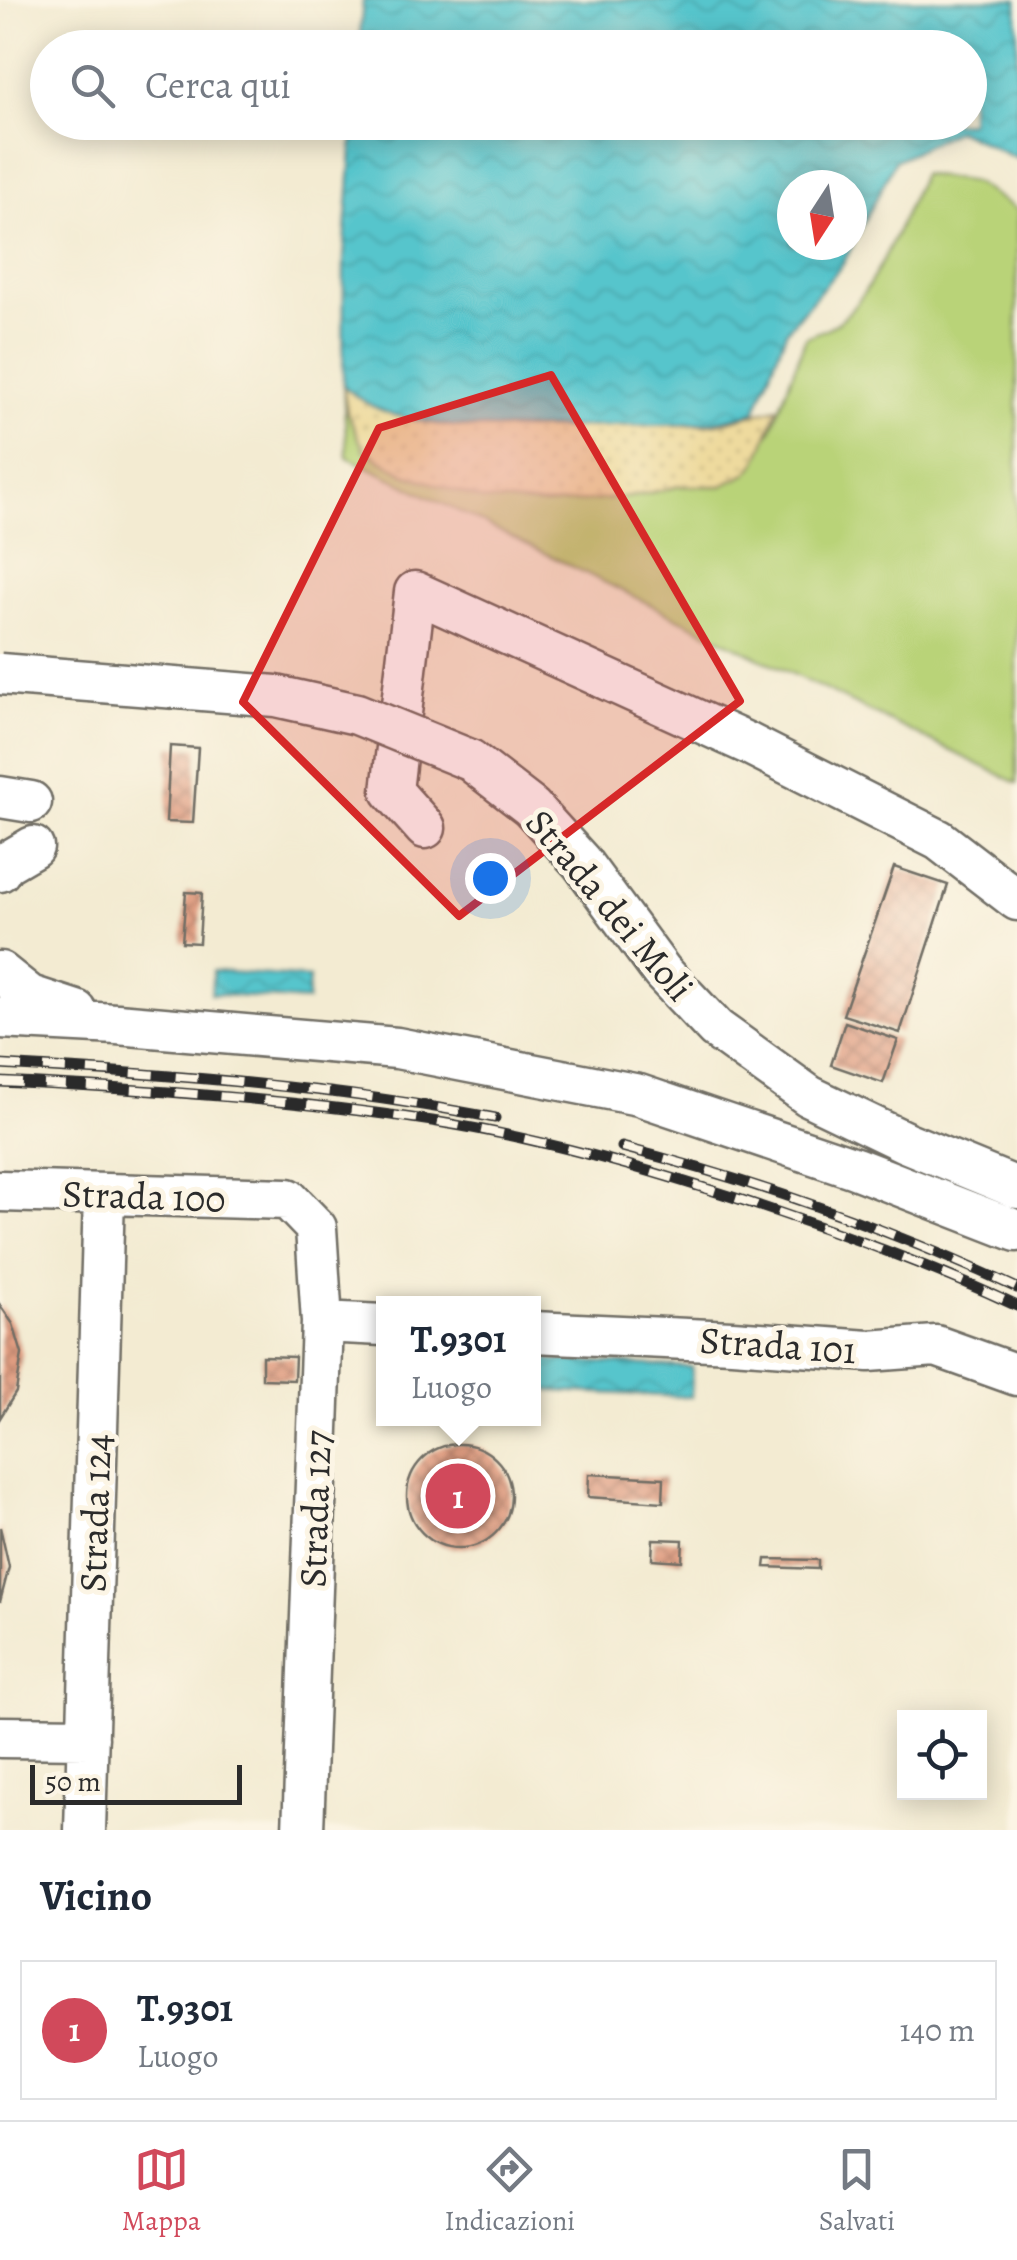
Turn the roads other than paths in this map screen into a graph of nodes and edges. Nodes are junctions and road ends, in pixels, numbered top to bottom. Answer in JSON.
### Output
{"nodes":[{"id":1,"x":0,"y":674,"type":"edge"},
{"id":2,"x":425,"y":828,"type":"dead end"},
{"id":3,"x":33,"y":847,"type":"dead end"},
{"id":4,"x":0,"y":871,"type":"edge"},
{"id":5,"x":1017,"y":900,"type":"edge"},
{"id":6,"x":0,"y":972,"type":"edge"},
{"id":7,"x":1,"y":1018,"type":"edge"},
{"id":8,"x":117,"y":1024,"type":"junction"},
{"id":9,"x":1017,"y":1188,"type":"edge"},
{"id":10,"x":0,"y":1190,"type":"edge"},
{"id":11,"x":104,"y":1196,"type":"junction"},
{"id":12,"x":288,"y":1199,"type":"joint"},
{"id":13,"x":1017,"y":1231,"type":"edge"},
{"id":14,"x":322,"y":1322,"type":"junction"},
{"id":15,"x":376,"y":1325,"type":"edge"},
{"id":16,"x":541,"y":1332,"type":"edge"},
{"id":17,"x":1017,"y":1375,"type":"edge"},
{"id":18,"x":0,"y":1737,"type":"edge"},
{"id":19,"x":88,"y":1738,"type":"junction"},
{"id":20,"x":85,"y":1830,"type":"edge"},
{"id":21,"x":303,"y":1830,"type":"edge"}],
"edges":[{"from":1,"to":9,"type":"street","name":"Strada dei Moli","bridge":true},
{"from":2,"to":5,"type":"street"},
{"from":3,"to":4,"type":"street"},
{"from":6,"to":8,"type":"street"},
{"from":7,"to":8,"type":"street"},
{"from":8,"to":13,"type":"street"},
{"from":10,"to":11,"type":"street","name":"Strada 100"},
{"from":11,"to":12,"type":"street","name":"Strada 100"},
{"from":11,"to":19,"type":"street","name":"Strada 124"},
{"from":12,"to":14,"type":"street","name":"Strada 127"},
{"from":14,"to":15,"type":"street"},
{"from":14,"to":21,"type":"street","name":"Strada 127"},
{"from":16,"to":17,"type":"street","name":"Strada 101"},
{"from":18,"to":19,"type":"street"},
{"from":19,"to":20,"type":"street","name":"Strada 124"}]}
